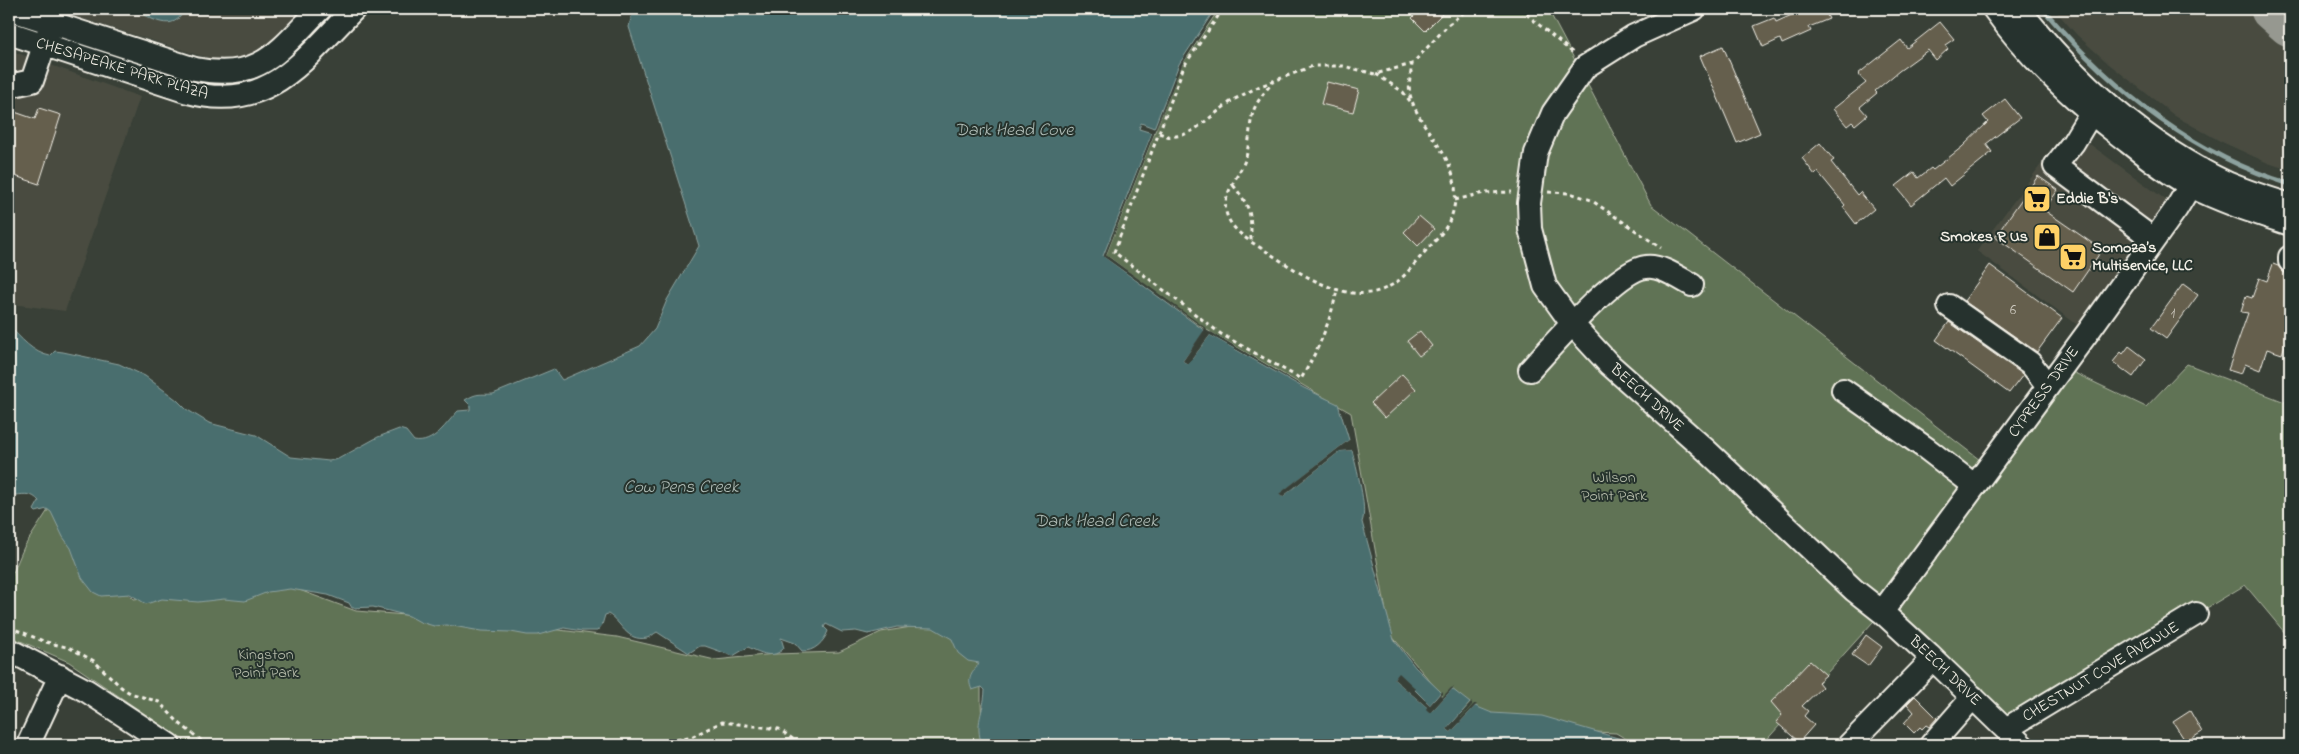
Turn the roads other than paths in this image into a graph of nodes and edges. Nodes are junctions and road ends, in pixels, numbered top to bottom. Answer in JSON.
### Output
{"nodes":[{"id":1,"x":9,"y":9,"type":"edge"},
{"id":2,"x":322,"y":9,"type":"edge"},
{"id":3,"x":354,"y":9,"type":"edge"},
{"id":4,"x":1694,"y":9,"type":"edge"},
{"id":5,"x":1994,"y":9,"type":"edge"},
{"id":6,"x":2019,"y":9,"type":"edge"},
{"id":7,"x":52,"y":23,"type":"junction"},
{"id":8,"x":336,"y":28,"type":"junction"},
{"id":9,"x":9,"y":33,"type":"edge"},
{"id":10,"x":44,"y":45,"type":"junction"},
{"id":11,"x":9,"y":86,"type":"edge"},
{"id":12,"x":2090,"y":113,"type":"junction"},
{"id":13,"x":2196,"y":177,"type":"junction"},
{"id":14,"x":2290,"y":205,"type":"edge"},
{"id":15,"x":2290,"y":224,"type":"edge"},
{"id":16,"x":2153,"y":239,"type":"junction"},
{"id":17,"x":1692,"y":284,"type":"dead end"},
{"id":18,"x":1949,"y":306,"type":"dead end"},
{"id":19,"x":1572,"y":325,"type":"junction"},
{"id":20,"x":1530,"y":370,"type":"dead end"},
{"id":21,"x":2048,"y":386,"type":"junction"},
{"id":22,"x":1844,"y":390,"type":"dead end"},
{"id":23,"x":1975,"y":486,"type":"junction"},
{"id":24,"x":1882,"y":612,"type":"junction"},
{"id":25,"x":2196,"y":614,"type":"dead end"},
{"id":26,"x":9,"y":650,"type":"edge"},
{"id":27,"x":1933,"y":659,"type":"junction"},
{"id":28,"x":60,"y":676,"type":"junction"},
{"id":29,"x":1973,"y":697,"type":"junction"},
{"id":30,"x":2006,"y":729,"type":"junction"},
{"id":31,"x":156,"y":741,"type":"edge"},
{"id":32,"x":28,"y":745,"type":"edge"},
{"id":33,"x":1850,"y":745,"type":"edge"},
{"id":34,"x":1932,"y":745,"type":"edge"},
{"id":35,"x":2022,"y":745,"type":"edge"}],
"edges":[{"from":1,"to":7,"type":"street","name":"CHESAPEAKE PARK PLAZA"},
{"from":2,"to":7,"type":"street","name":"CHESAPEAKE PARK PLAZA"},
{"from":2,"to":8,"type":"street"},
{"from":3,"to":8,"type":"street","name":"CHESAPEAKE PARK PLAZA"},
{"from":4,"to":19,"type":"street","name":"BEECH DRIVE"},
{"from":5,"to":12,"type":"street"},
{"from":6,"to":13,"type":"street"},
{"from":7,"to":10,"type":"street"},
{"from":8,"to":10,"type":"street","name":"CHESAPEAKE PARK PLAZA"},
{"from":9,"to":10,"type":"street","name":"CHESAPEAKE PARK PLAZA"},
{"from":10,"to":11,"type":"street"},
{"from":12,"to":13,"type":"street"},
{"from":12,"to":16,"type":"street"},
{"from":13,"to":14,"type":"street"},
{"from":13,"to":15,"type":"street"},
{"from":13,"to":16,"type":"street","name":"CYPRESS DRIVE"},
{"from":16,"to":21,"type":"street","name":"CYPRESS DRIVE"},
{"from":17,"to":19,"type":"street"},
{"from":18,"to":21,"type":"street"},
{"from":19,"to":20,"type":"street"},
{"from":19,"to":24,"type":"street","name":"BEECH DRIVE"},
{"from":21,"to":23,"type":"street","name":"CYPRESS DRIVE"},
{"from":22,"to":23,"type":"street"},
{"from":23,"to":24,"type":"street","name":"CYPRESS DRIVE"},
{"from":24,"to":27,"type":"street","name":"BEECH DRIVE"},
{"from":25,"to":30,"type":"street","name":"CHESTNUT COVE AVENUE"},
{"from":26,"to":28,"type":"street"},
{"from":27,"to":29,"type":"street","name":"BEECH DRIVE"},
{"from":27,"to":33,"type":"street"},
{"from":28,"to":31,"type":"street"},
{"from":28,"to":32,"type":"street"},
{"from":29,"to":30,"type":"street","name":"BEECH DRIVE"},
{"from":29,"to":34,"type":"street"},
{"from":30,"to":35,"type":"street","name":"BEECH DRIVE"}]}
